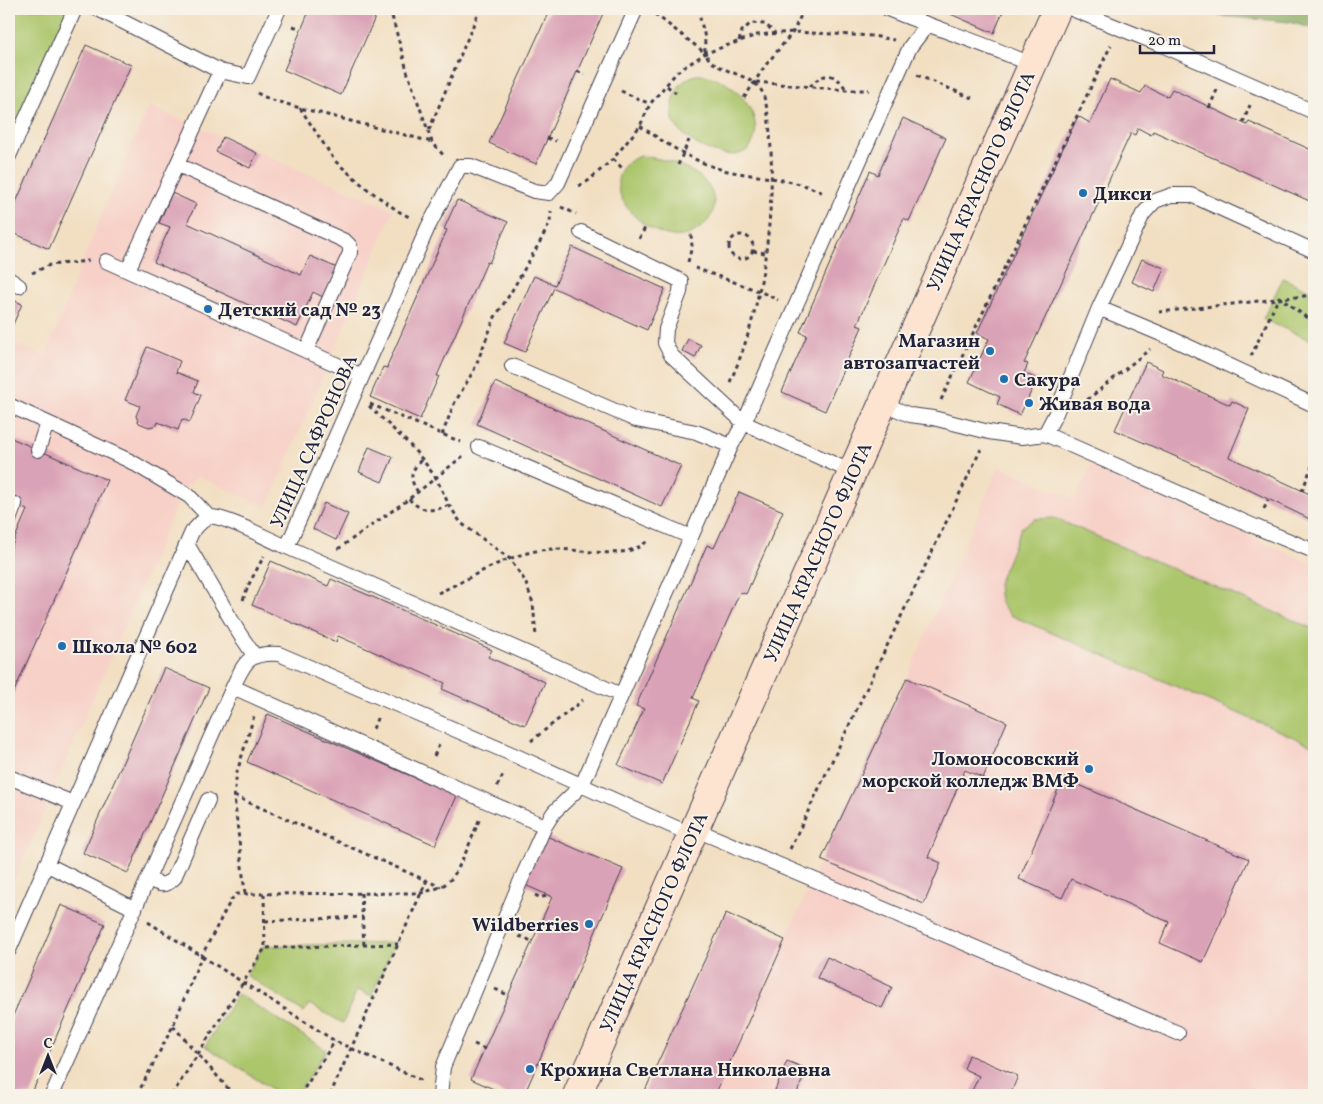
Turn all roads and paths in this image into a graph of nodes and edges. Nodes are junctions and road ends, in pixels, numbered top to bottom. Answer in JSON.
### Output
{"nodes":[{"id":1,"x":75,"y":9,"type":"edge"},
{"id":2,"x":98,"y":9,"type":"edge"},
{"id":3,"x":279,"y":9,"type":"edge"},
{"id":4,"x":390,"y":9,"type":"edge"},
{"id":5,"x":480,"y":9,"type":"edge"},
{"id":6,"x":636,"y":9,"type":"edge"},
{"id":7,"x":648,"y":9,"type":"edge"},
{"id":8,"x":698,"y":9,"type":"edge"},
{"id":9,"x":804,"y":9,"type":"edge"},
{"id":10,"x":888,"y":9,"type":"edge"},
{"id":11,"x":1057,"y":9,"type":"edge"},
{"id":12,"x":1072,"y":9,"type":"edge"},
{"id":13,"x":927,"y":25,"type":"junction"},
{"id":14,"x":1119,"y":29,"type":"junction"},
{"id":15,"x":793,"y":32,"type":"junction"},
{"id":16,"x":775,"y":33,"type":"junction"},
{"id":17,"x":739,"y":41,"type":"junction"},
{"id":18,"x":910,"y":47,"type":"junction"},
{"id":19,"x":706,"y":54,"type":"junction"},
{"id":20,"x":1032,"y":65,"type":"junction"},
{"id":21,"x":901,"y":67,"type":"junction"},
{"id":22,"x":220,"y":71,"type":"junction"},
{"id":23,"x":248,"y":77,"type":"junction"},
{"id":24,"x":756,"y":82,"type":"junction"},
{"id":25,"x":603,"y":83,"type":"junction"},
{"id":26,"x":667,"y":86,"type":"junction"},
{"id":27,"x":810,"y":87,"type":"junction"},
{"id":28,"x":846,"y":90,"type":"junction"},
{"id":29,"x":676,"y":93,"type":"dead end"},
{"id":30,"x":888,"y":97,"type":"junction"},
{"id":31,"x":744,"y":98,"type":"dead end"},
{"id":32,"x":972,"y":98,"type":"dead end"},
{"id":33,"x":650,"y":104,"type":"junction"},
{"id":34,"x":300,"y":108,"type":"junction"},
{"id":35,"x":1314,"y":112,"type":"edge"},
{"id":36,"x":640,"y":126,"type":"junction"},
{"id":37,"x":429,"y":130,"type":"junction"},
{"id":38,"x":689,"y":140,"type":"dead end"},
{"id":39,"x":432,"y":142,"type":"junction"},
{"id":40,"x":684,"y":153,"type":"junction"},
{"id":41,"x":9,"y":156,"type":"edge"},
{"id":42,"x":613,"y":160,"type":"junction"},
{"id":43,"x":178,"y":165,"type":"junction"},
{"id":44,"x":678,"y":165,"type":"dead end"},
{"id":45,"x":623,"y":169,"type":"dead end"},
{"id":46,"x":457,"y":172,"type":"junction"},
{"id":47,"x":772,"y":177,"type":"junction"},
{"id":48,"x":550,"y":198,"type":"junction"},
{"id":49,"x":9,"y":200,"type":"edge"},
{"id":50,"x":16,"y":202,"type":"dead end"},
{"id":51,"x":842,"y":202,"type":"junction"},
{"id":52,"x":428,"y":227,"type":"junction"},
{"id":53,"x":581,"y":232,"type":"joint"},
{"id":54,"x":691,"y":234,"type":"dead end"},
{"id":55,"x":753,"y":251,"type":"junction"},
{"id":56,"x":1314,"y":251,"type":"edge"},
{"id":57,"x":765,"y":253,"type":"junction"},
{"id":58,"x":106,"y":260,"type":"joint"},
{"id":59,"x":128,"y":270,"type":"junction"},
{"id":60,"x":13,"y":282,"type":"edge"},
{"id":61,"x":759,"y":291,"type":"junction"},
{"id":62,"x":1314,"y":295,"type":"edge"},
{"id":63,"x":1279,"y":297,"type":"junction"},
{"id":64,"x":795,"y":308,"type":"junction"},
{"id":65,"x":1099,"y":308,"type":"junction"},
{"id":66,"x":1119,"y":316,"type":"junction"},
{"id":67,"x":1314,"y":324,"type":"edge"},
{"id":68,"x":1166,"y":336,"type":"junction"},
{"id":69,"x":306,"y":351,"type":"junction"},
{"id":70,"x":512,"y":366,"type":"dead end"},
{"id":71,"x":1243,"y":372,"type":"junction"},
{"id":72,"x":362,"y":376,"type":"junction"},
{"id":73,"x":719,"y":401,"type":"junction"},
{"id":74,"x":882,"y":403,"type":"junction"},
{"id":75,"x":9,"y":405,"type":"edge"},
{"id":76,"x":1314,"y":405,"type":"edge"},
{"id":77,"x":1056,"y":413,"type":"junction"},
{"id":78,"x":933,"y":418,"type":"junction"},
{"id":79,"x":48,"y":423,"type":"junction"},
{"id":80,"x":744,"y":423,"type":"junction"},
{"id":81,"x":989,"y":432,"type":"junction"},
{"id":82,"x":1045,"y":434,"type":"junction"},
{"id":83,"x":442,"y":435,"type":"junction"},
{"id":84,"x":731,"y":446,"type":"junction"},
{"id":85,"x":477,"y":448,"type":"junction"},
{"id":86,"x":38,"y":450,"type":"dead end"},
{"id":87,"x":422,"y":459,"type":"junction"},
{"id":88,"x":1314,"y":461,"type":"edge"},
{"id":89,"x":852,"y":472,"type":"junction"},
{"id":90,"x":436,"y":478,"type":"junction"},
{"id":91,"x":1302,"y":491,"type":"dead end"},
{"id":92,"x":418,"y":492,"type":"junction"},
{"id":93,"x":408,"y":499,"type":"junction"},
{"id":94,"x":15,"y":504,"type":"dead end"},
{"id":95,"x":449,"y":505,"type":"junction"},
{"id":96,"x":209,"y":517,"type":"junction"},
{"id":97,"x":9,"y":520,"type":"edge"},
{"id":98,"x":661,"y":524,"type":"junction"},
{"id":99,"x":691,"y":537,"type":"junction"},
{"id":100,"x":272,"y":540,"type":"junction"},
{"id":101,"x":187,"y":544,"type":"junction"},
{"id":102,"x":287,"y":547,"type":"junction"},
{"id":103,"x":1314,"y":551,"type":"edge"},
{"id":104,"x":510,"y":559,"type":"junction"},
{"id":105,"x":321,"y":562,"type":"junction"},
{"id":106,"x":414,"y":603,"type":"junction"},
{"id":107,"x":235,"y":624,"type":"junction"},
{"id":108,"x":254,"y":655,"type":"junction"},
{"id":109,"x":538,"y":659,"type":"junction"},
{"id":110,"x":233,"y":687,"type":"junction"},
{"id":111,"x":601,"y":687,"type":"junction"},
{"id":112,"x":621,"y":695,"type":"junction"},
{"id":113,"x":260,"y":699,"type":"junction"},
{"id":114,"x":447,"y":726,"type":"junction"},
{"id":115,"x":514,"y":755,"type":"junction"},
{"id":116,"x":426,"y":774,"type":"junction"},
{"id":117,"x":9,"y":777,"type":"edge"},
{"id":118,"x":582,"y":785,"type":"junction"},
{"id":119,"x":234,"y":796,"type":"junction"},
{"id":120,"x":208,"y":800,"type":"dead end"},
{"id":121,"x":488,"y":802,"type":"junction"},
{"id":122,"x":73,"y":804,"type":"junction"},
{"id":123,"x":178,"y":811,"type":"junction"},
{"id":124,"x":200,"y":820,"type":"junction"},
{"id":125,"x":545,"y":826,"type":"junction"},
{"id":126,"x":693,"y":832,"type":"junction"},
{"id":127,"x":165,"y":842,"type":"junction"},
{"id":128,"x":186,"y":851,"type":"junction"},
{"id":129,"x":46,"y":864,"type":"junction"},
{"id":130,"x":783,"y":866,"type":"junction"},
{"id":131,"x":148,"y":879,"type":"junction"},
{"id":132,"x":427,"y":880,"type":"junction"},
{"id":133,"x":441,"y":887,"type":"junction"},
{"id":134,"x":245,"y":893,"type":"junction"},
{"id":135,"x":361,"y":893,"type":"junction"},
{"id":136,"x":421,"y":893,"type":"junction"},
{"id":137,"x":264,"y":894,"type":"junction"},
{"id":138,"x":134,"y":911,"type":"junction"},
{"id":139,"x":363,"y":916,"type":"junction"},
{"id":140,"x":265,"y":921,"type":"junction"},
{"id":141,"x":398,"y":944,"type":"junction"},
{"id":142,"x":364,"y":946,"type":"junction"},
{"id":143,"x":265,"y":948,"type":"junction"},
{"id":144,"x":9,"y":950,"type":"edge"},
{"id":145,"x":202,"y":955,"type":"junction"},
{"id":146,"x":244,"y":982,"type":"junction"},
{"id":147,"x":173,"y":1026,"type":"junction"},
{"id":148,"x":1178,"y":1033,"type":"dead end"},
{"id":149,"x":335,"y":1041,"type":"junction"},
{"id":150,"x":351,"y":1048,"type":"junction"},
{"id":151,"x":198,"y":1054,"type":"junction"},
{"id":152,"x":440,"y":1092,"type":"edge"},
{"id":153,"x":52,"y":1095,"type":"edge"},
{"id":154,"x":137,"y":1095,"type":"edge"},
{"id":155,"x":172,"y":1095,"type":"edge"},
{"id":156,"x":234,"y":1095,"type":"edge"},
{"id":157,"x":300,"y":1095,"type":"edge"},
{"id":158,"x":330,"y":1095,"type":"edge"},
{"id":159,"x":577,"y":1095,"type":"edge"}],
"edges":[{"from":1,"to":41,"type":"lane"},
{"from":2,"to":22,"type":"lane"},
{"from":3,"to":23,"type":"lane"},
{"from":4,"to":37,"type":"path"},
{"from":5,"to":37,"type":"path"},
{"from":6,"to":25,"type":"lane"},
{"from":7,"to":19,"type":"path"},
{"from":8,"to":19,"type":"path"},
{"from":9,"to":15,"type":"path"},
{"from":10,"to":13,"type":"lane"},
{"from":11,"to":20,"type":"main road","name":"УЛИЦА КРАСНОГО ФЛОТА"},
{"from":12,"to":14,"type":"lane"},
{"from":13,"to":18,"type":"lane"},
{"from":13,"to":20,"type":"lane"},
{"from":14,"to":35,"type":"lane"},
{"from":14,"to":78,"type":"path"},
{"from":15,"to":16,"type":"path"},
{"from":15,"to":18,"type":"path"},
{"from":15,"to":24,"type":"path"},
{"from":16,"to":17,"type":"path"},
{"from":16,"to":17,"type":"path"},
{"from":17,"to":19,"type":"path"},
{"from":18,"to":21,"type":"lane"},
{"from":19,"to":24,"type":"path"},
{"from":19,"to":26,"type":"path"},
{"from":20,"to":74,"type":"main road","name":"УЛИЦА КРАСНОГО ФЛОТА"},
{"from":21,"to":30,"type":"lane"},
{"from":21,"to":32,"type":"path"},
{"from":22,"to":23,"type":"lane"},
{"from":22,"to":43,"type":"lane"},
{"from":23,"to":34,"type":"path"},
{"from":24,"to":27,"type":"path"},
{"from":24,"to":31,"type":"path"},
{"from":24,"to":47,"type":"path"},
{"from":25,"to":33,"type":"path"},
{"from":25,"to":48,"type":"lane"},
{"from":26,"to":29,"type":"path"},
{"from":26,"to":33,"type":"path"},
{"from":27,"to":28,"type":"path"},
{"from":27,"to":28,"type":"path"},
{"from":28,"to":30,"type":"path"},
{"from":30,"to":51,"type":"lane"},
{"from":33,"to":36,"type":"path"},
{"from":34,"to":39,"type":"path"},
{"from":34,"to":52,"type":"path"},
{"from":36,"to":40,"type":"path"},
{"from":36,"to":42,"type":"path"},
{"from":37,"to":39,"type":"path"},
{"from":38,"to":40,"type":"path"},
{"from":39,"to":46,"type":"path"},
{"from":40,"to":44,"type":"path"},
{"from":40,"to":47,"type":"path"},
{"from":42,"to":45,"type":"path"},
{"from":42,"to":48,"type":"path"},
{"from":43,"to":59,"type":"lane"},
{"from":43,"to":69,"type":"lane"},
{"from":46,"to":48,"type":"lane"},
{"from":46,"to":52,"type":"lane","name":"УЛИЦА САФРОНОВА"},
{"from":47,"to":51,"type":"path"},
{"from":47,"to":57,"type":"path"},
{"from":48,"to":53,"type":"path"},
{"from":48,"to":83,"type":"path"},
{"from":49,"to":50,"type":"path"},
{"from":51,"to":64,"type":"lane"},
{"from":52,"to":72,"type":"lane","name":"УЛИЦА САФРОНОВА"},
{"from":53,"to":73,"type":"lane"},
{"from":54,"to":61,"type":"path"},
{"from":55,"to":55,"type":"path"},
{"from":55,"to":57,"type":"path"},
{"from":56,"to":65,"type":"lane"},
{"from":57,"to":61,"type":"path"},
{"from":58,"to":59,"type":"lane"},
{"from":58,"to":60,"type":"path"},
{"from":59,"to":69,"type":"lane"},
{"from":61,"to":64,"type":"path"},
{"from":61,"to":73,"type":"path"},
{"from":62,"to":63,"type":"path"},
{"from":63,"to":66,"type":"path"},
{"from":63,"to":67,"type":"path"},
{"from":63,"to":71,"type":"path"},
{"from":64,"to":80,"type":"lane"},
{"from":65,"to":66,"type":"lane"},
{"from":65,"to":77,"type":"lane"},
{"from":66,"to":68,"type":"lane"},
{"from":68,"to":71,"type":"lane"},
{"from":68,"to":77,"type":"path"},
{"from":69,"to":72,"type":"lane"},
{"from":70,"to":84,"type":"lane"},
{"from":71,"to":76,"type":"lane"},
{"from":72,"to":102,"type":"lane","name":"УЛИЦА САФРОНОВА"},
{"from":73,"to":80,"type":"lane"},
{"from":74,"to":78,"type":"lane"},
{"from":74,"to":89,"type":"main road","name":"УЛИЦА КРАСНОГО ФЛОТА"},
{"from":75,"to":79,"type":"lane"},
{"from":77,"to":82,"type":"lane"},
{"from":78,"to":81,"type":"lane"},
{"from":79,"to":86,"type":"lane"},
{"from":79,"to":96,"type":"lane"},
{"from":80,"to":84,"type":"lane"},
{"from":80,"to":89,"type":"lane"},
{"from":81,"to":82,"type":"lane"},
{"from":81,"to":130,"type":"path"},
{"from":82,"to":103,"type":"lane"},
{"from":83,"to":85,"type":"path"},
{"from":83,"to":87,"type":"path"},
{"from":84,"to":99,"type":"lane"},
{"from":85,"to":90,"type":"path"},
{"from":85,"to":98,"type":"lane"},
{"from":87,"to":90,"type":"path"},
{"from":87,"to":92,"type":"path"},
{"from":88,"to":91,"type":"path"},
{"from":89,"to":126,"type":"main road","name":"УЛИЦА КРАСНОГО ФЛОТА"},
{"from":90,"to":92,"type":"path"},
{"from":90,"to":95,"type":"path"},
{"from":92,"to":93,"type":"path"},
{"from":93,"to":95,"type":"path"},
{"from":93,"to":105,"type":"path"},
{"from":94,"to":97,"type":"lane"},
{"from":95,"to":104,"type":"path"},
{"from":96,"to":100,"type":"lane","name":"УЛИЦА САФРОНОВА"},
{"from":96,"to":101,"type":"lane"},
{"from":98,"to":99,"type":"lane"},
{"from":98,"to":104,"type":"path"},
{"from":99,"to":112,"type":"lane"},
{"from":100,"to":102,"type":"lane","name":"УЛИЦА САФРОНОВА"},
{"from":100,"to":107,"type":"path"},
{"from":101,"to":107,"type":"lane"},
{"from":101,"to":122,"type":"lane"},
{"from":102,"to":105,"type":"lane"},
{"from":104,"to":106,"type":"path"},
{"from":104,"to":109,"type":"path"},
{"from":105,"to":106,"type":"lane"},
{"from":106,"to":109,"type":"lane"},
{"from":107,"to":108,"type":"lane"},
{"from":108,"to":110,"type":"lane"},
{"from":108,"to":114,"type":"lane"},
{"from":109,"to":111,"type":"lane"},
{"from":110,"to":113,"type":"lane"},
{"from":110,"to":123,"type":"lane"},
{"from":111,"to":112,"type":"lane"},
{"from":111,"to":115,"type":"path"},
{"from":112,"to":118,"type":"lane"},
{"from":113,"to":116,"type":"lane"},
{"from":113,"to":119,"type":"path"},
{"from":114,"to":115,"type":"lane"},
{"from":114,"to":116,"type":"path"},
{"from":115,"to":118,"type":"lane"},
{"from":115,"to":121,"type":"path"},
{"from":116,"to":121,"type":"lane"},
{"from":117,"to":122,"type":"lane"},
{"from":118,"to":125,"type":"lane"},
{"from":118,"to":126,"type":"lane"},
{"from":119,"to":132,"type":"path"},
{"from":119,"to":134,"type":"path"},
{"from":120,"to":124,"type":"lane"},
{"from":121,"to":125,"type":"lane"},
{"from":121,"to":133,"type":"path"},
{"from":122,"to":129,"type":"lane"},
{"from":123,"to":124,"type":"lane"},
{"from":123,"to":127,"type":"lane"},
{"from":124,"to":128,"type":"lane"},
{"from":125,"to":152,"type":"lane"},
{"from":126,"to":130,"type":"lane"},
{"from":126,"to":159,"type":"main road","name":"УЛИЦА КРАСНОГО ФЛОТА"},
{"from":127,"to":128,"type":"lane"},
{"from":127,"to":131,"type":"lane"},
{"from":128,"to":131,"type":"lane"},
{"from":129,"to":138,"type":"lane"},
{"from":129,"to":144,"type":"lane"},
{"from":130,"to":148,"type":"lane"},
{"from":131,"to":138,"type":"lane"},
{"from":132,"to":133,"type":"path"},
{"from":132,"to":136,"type":"path"},
{"from":133,"to":136,"type":"path"},
{"from":134,"to":137,"type":"path"},
{"from":134,"to":145,"type":"path"},
{"from":135,"to":136,"type":"path"},
{"from":135,"to":137,"type":"path"},
{"from":135,"to":139,"type":"path"},
{"from":136,"to":141,"type":"path"},
{"from":137,"to":140,"type":"path"},
{"from":138,"to":145,"type":"path"},
{"from":138,"to":153,"type":"lane"},
{"from":139,"to":140,"type":"path"},
{"from":139,"to":142,"type":"path"},
{"from":140,"to":143,"type":"path"},
{"from":141,"to":142,"type":"path"},
{"from":141,"to":150,"type":"path"},
{"from":142,"to":143,"type":"path"},
{"from":143,"to":146,"type":"path"},
{"from":145,"to":146,"type":"path"},
{"from":145,"to":147,"type":"path"},
{"from":146,"to":149,"type":"path"},
{"from":146,"to":151,"type":"path"},
{"from":147,"to":151,"type":"path"},
{"from":147,"to":154,"type":"path"},
{"from":149,"to":150,"type":"path"},
{"from":149,"to":157,"type":"path"},
{"from":150,"to":152,"type":"path"},
{"from":150,"to":158,"type":"path"},
{"from":151,"to":155,"type":"path"},
{"from":151,"to":156,"type":"path"}]}
